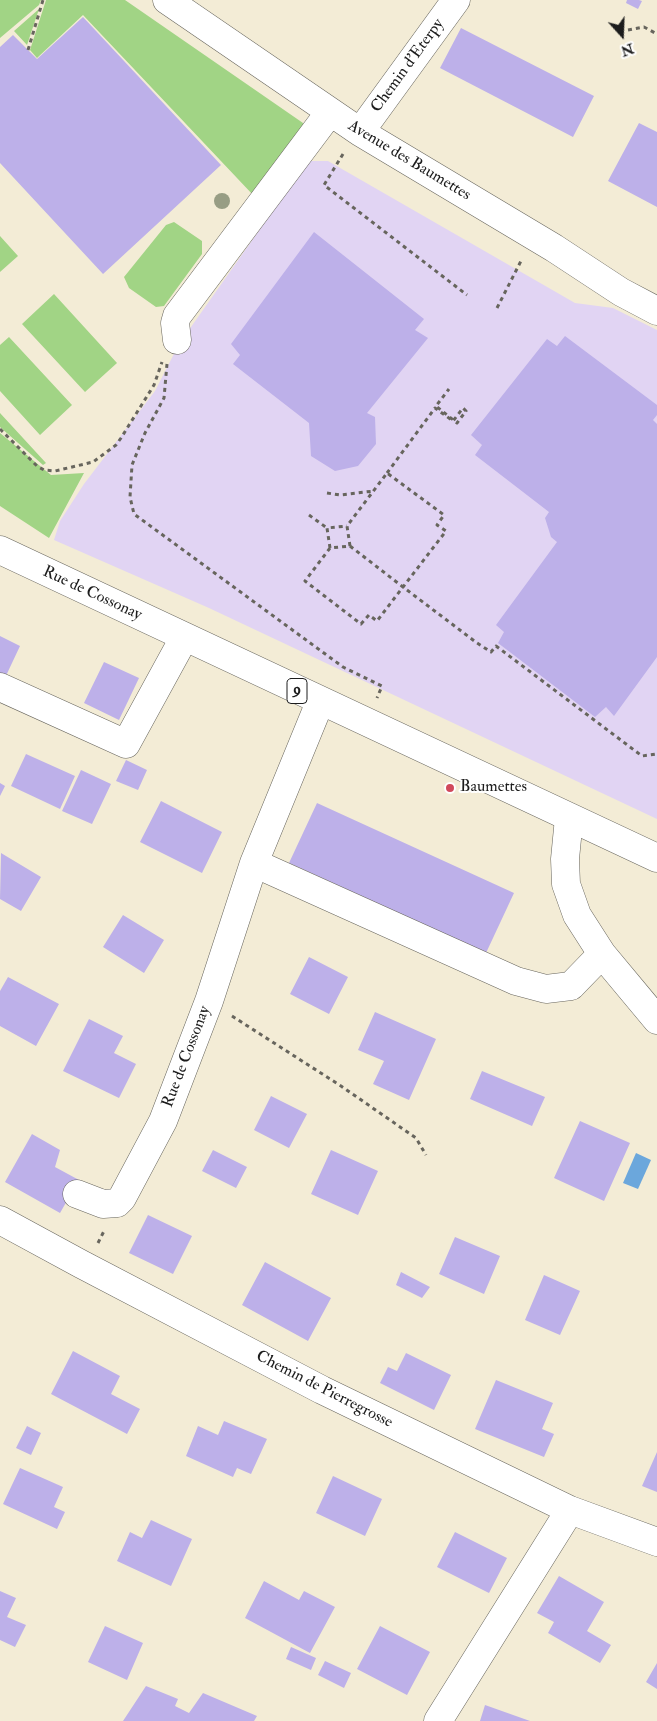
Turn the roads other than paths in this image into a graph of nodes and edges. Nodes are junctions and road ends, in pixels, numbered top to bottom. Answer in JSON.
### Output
{"nodes":[{"id":1,"x":167,"y":0,"type":"edge"},
{"id":2,"x":456,"y":0,"type":"edge"},
{"id":3,"x":330,"y":112,"type":"junction"},
{"id":4,"x":354,"y":140,"type":"junction"},
{"id":5,"x":657,"y":311,"type":"edge"},
{"id":6,"x":172,"y":349,"type":"road end"},
{"id":7,"x":0,"y":550,"type":"edge"},
{"id":8,"x":184,"y":638,"type":"junction"},
{"id":9,"x":0,"y":686,"type":"edge"},
{"id":10,"x":320,"y":702,"type":"junction"},
{"id":11,"x":569,"y":818,"type":"junction"},
{"id":12,"x":657,"y":858,"type":"edge"},
{"id":13,"x":254,"y":863,"type":"junction"},
{"id":14,"x":602,"y":954,"type":"junction"},
{"id":15,"x":657,"y":1020,"type":"edge"},
{"id":16,"x":77,"y":1194,"type":"dead end"},
{"id":17,"x":0,"y":1220,"type":"edge"},
{"id":18,"x":570,"y":1510,"type":"junction"},
{"id":19,"x":657,"y":1542,"type":"edge"},
{"id":20,"x":438,"y":1721,"type":"edge"}],
"edges":[{"from":1,"to":3,"type":"street","name":"Avenue des Baumettes"},
{"from":2,"to":4,"type":"street","name":"Chemin d'Eterpy"},
{"from":3,"to":4,"type":"street","name":"Avenue des Baumettes"},
{"from":3,"to":6,"type":"street"},
{"from":4,"to":5,"type":"street","name":"Avenue des Baumettes"},
{"from":7,"to":8,"type":"street","name":"Rue de Cossonay","number":"9"},
{"from":8,"to":9,"type":"street"},
{"from":8,"to":10,"type":"street","name":"Rue de Cossonay","number":"9"},
{"from":10,"to":11,"type":"street","name":"Rue de Cossonay","number":"9"},
{"from":10,"to":13,"type":"street","name":"Rue de Cossonay"},
{"from":11,"to":12,"type":"street","name":"Rue de Cossonay","number":"9"},
{"from":11,"to":14,"type":"street"},
{"from":13,"to":14,"type":"street"},
{"from":13,"to":16,"type":"street","name":"Rue de Cossonay"},
{"from":14,"to":15,"type":"street"},
{"from":17,"to":18,"type":"street","name":"Chemin de Pierregrosse"},
{"from":18,"to":19,"type":"street","name":"Chemin de Pierregrosse"},
{"from":18,"to":20,"type":"street"}]}
